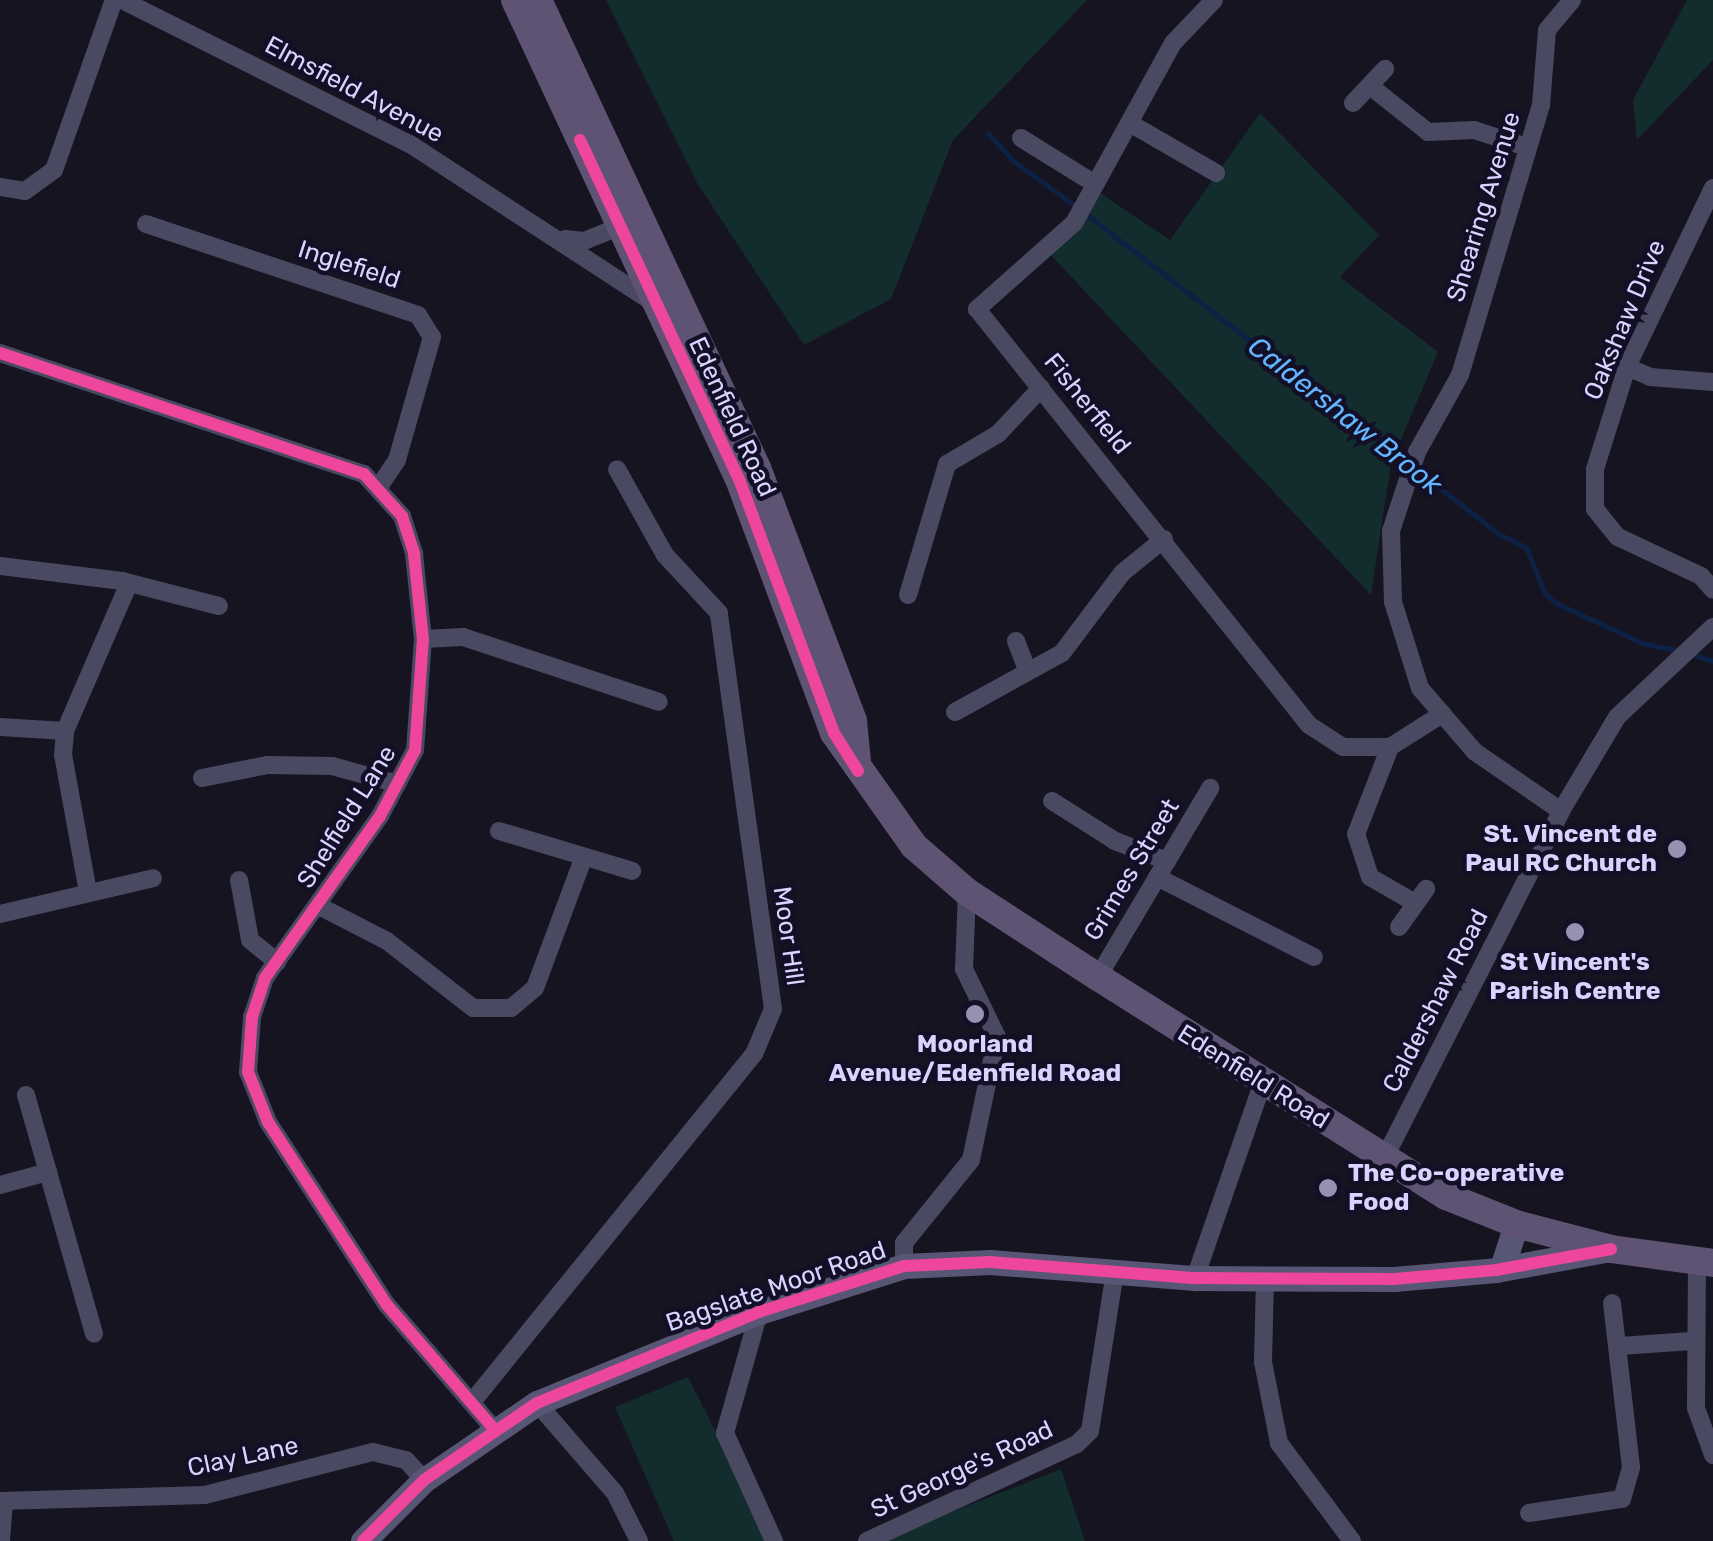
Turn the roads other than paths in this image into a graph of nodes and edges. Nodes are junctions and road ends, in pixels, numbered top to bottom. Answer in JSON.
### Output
{"nodes":[{"id":1,"x":118,"y":0,"type":"edge"},
{"id":2,"x":515,"y":0,"type":"edge"},
{"id":3,"x":538,"y":0,"type":"edge"},
{"id":4,"x":1214,"y":0,"type":"edge"},
{"id":5,"x":1572,"y":0,"type":"edge"},
{"id":6,"x":1385,"y":69,"type":"dead end"},
{"id":7,"x":1370,"y":86,"type":"junction"},
{"id":8,"x":1353,"y":103,"type":"dead end"},
{"id":9,"x":1132,"y":125,"type":"junction"},
{"id":10,"x":1022,"y":138,"type":"dead end"},
{"id":11,"x":1527,"y":147,"type":"junction"},
{"id":12,"x":1216,"y":173,"type":"dead end"},
{"id":13,"x":0,"y":186,"type":"edge"},
{"id":14,"x":1713,"y":188,"type":"edge"},
{"id":15,"x":1091,"y":191,"type":"junction"},
{"id":16,"x":630,"y":222,"type":"junction"},
{"id":17,"x":146,"y":224,"type":"dead end"},
{"id":18,"x":555,"y":238,"type":"junction"},
{"id":19,"x":654,"y":303,"type":"junction"},
{"id":20,"x":0,"y":353,"type":"edge"},
{"id":21,"x":1628,"y":367,"type":"junction"},
{"id":22,"x":1713,"y":382,"type":"edge"},
{"id":23,"x":1041,"y":388,"type":"junction"},
{"id":24,"x":617,"y":469,"type":"dead end"},
{"id":25,"x":380,"y":485,"type":"junction"},
{"id":26,"x":1164,"y":539,"type":"junction"},
{"id":27,"x":781,"y":562,"type":"junction"},
{"id":28,"x":0,"y":566,"type":"edge"},
{"id":29,"x":129,"y":583,"type":"junction"},
{"id":30,"x":1713,"y":590,"type":"edge"},
{"id":31,"x":908,"y":595,"type":"dead end"},
{"id":32,"x":219,"y":606,"type":"dead end"},
{"id":33,"x":1713,"y":628,"type":"edge"},
{"id":34,"x":422,"y":638,"type":"junction"},
{"id":35,"x":1016,"y":641,"type":"dead end"},
{"id":36,"x":1028,"y":672,"type":"junction"},
{"id":37,"x":659,"y":702,"type":"dead end"},
{"id":38,"x":955,"y":712,"type":"dead end"},
{"id":39,"x":1442,"y":714,"type":"junction"},
{"id":40,"x":0,"y":726,"type":"edge"},
{"id":41,"x":65,"y":731,"type":"junction"},
{"id":42,"x":1390,"y":747,"type":"junction"},
{"id":43,"x":202,"y":778,"type":"dead end"},
{"id":44,"x":398,"y":784,"type":"junction"},
{"id":45,"x":1210,"y":788,"type":"dead end"},
{"id":46,"x":1052,"y":801,"type":"dead end"},
{"id":47,"x":1561,"y":811,"type":"junction"},
{"id":48,"x":500,"y":831,"type":"dead end"},
{"id":49,"x":582,"y":858,"type":"junction"},
{"id":50,"x":1162,"y":869,"type":"junction"},
{"id":51,"x":632,"y":871,"type":"dead end"},
{"id":52,"x":153,"y":878,"type":"dead end"},
{"id":53,"x":239,"y":880,"type":"dead end"},
{"id":54,"x":88,"y":892,"type":"junction"},
{"id":55,"x":967,"y":892,"type":"junction"},
{"id":56,"x":319,"y":906,"type":"junction"},
{"id":57,"x":0,"y":914,"type":"edge"},
{"id":58,"x":1400,"y":927,"type":"dead end"},
{"id":59,"x":1314,"y":957,"type":"dead end"},
{"id":60,"x":277,"y":962,"type":"junction"},
{"id":61,"x":1098,"y":977,"type":"junction"},
{"id":62,"x":1262,"y":1085,"type":"junction"},
{"id":63,"x":26,"y":1095,"type":"dead end"},
{"id":64,"x":1383,"y":1161,"type":"junction"},
{"id":65,"x":48,"y":1172,"type":"junction"},
{"id":66,"x":0,"y":1184,"type":"edge"},
{"id":67,"x":1516,"y":1224,"type":"junction"},
{"id":68,"x":1611,"y":1249,"type":"junction"},
{"id":69,"x":1705,"y":1262,"type":"edge"},
{"id":70,"x":904,"y":1266,"type":"junction"},
{"id":71,"x":1502,"y":1268,"type":"junction"},
{"id":72,"x":1115,"y":1271,"type":"junction"},
{"id":73,"x":1195,"y":1278,"type":"junction"},
{"id":74,"x":1265,"y":1280,"type":"junction"},
{"id":75,"x":1612,"y":1303,"type":"dead end"},
{"id":76,"x":760,"y":1312,"type":"junction"},
{"id":77,"x":94,"y":1334,"type":"dead end"},
{"id":78,"x":1692,"y":1340,"type":"junction"},
{"id":79,"x":1620,"y":1346,"type":"junction"},
{"id":80,"x":472,"y":1402,"type":"junction"},
{"id":81,"x":536,"y":1404,"type":"junction"},
{"id":82,"x":493,"y":1428,"type":"junction"},
{"id":83,"x":1713,"y":1454,"type":"edge"},
{"id":84,"x":424,"y":1480,"type":"junction"},
{"id":85,"x":2,"y":1501,"type":"edge"},
{"id":86,"x":1529,"y":1513,"type":"dead end"},
{"id":87,"x":1,"y":1541,"type":"edge"},
{"id":88,"x":363,"y":1541,"type":"edge"},
{"id":89,"x":639,"y":1541,"type":"edge"},
{"id":90,"x":774,"y":1541,"type":"edge"},
{"id":91,"x":867,"y":1541,"type":"edge"},
{"id":92,"x":1352,"y":1541,"type":"edge"}],
"edges":[{"from":1,"to":13,"type":"street"},
{"from":1,"to":18,"type":"street","name":"Elmsfield Avenue"},
{"from":2,"to":16,"type":"main road","name":"Edenfield Road"},
{"from":3,"to":16,"type":"main road","name":"Edenfield Road"},
{"from":4,"to":9,"type":"street","name":"Fisherfield"},
{"from":5,"to":11,"type":"street","name":"Shearing Avenue"},
{"from":6,"to":7,"type":"street"},
{"from":7,"to":8,"type":"street"},
{"from":7,"to":11,"type":"street"},
{"from":9,"to":12,"type":"street"},
{"from":9,"to":15,"type":"street","name":"Fisherfield"},
{"from":10,"to":15,"type":"street"},
{"from":11,"to":39,"type":"street","name":"Shearing Avenue"},
{"from":14,"to":21,"type":"street","name":"Oakshaw Drive"},
{"from":15,"to":23,"type":"street","name":"Fisherfield"},
{"from":16,"to":18,"type":"street"},
{"from":16,"to":19,"type":"main road","name":"Edenfield Road"},
{"from":16,"to":27,"type":"main road","name":"Edenfield Road"},
{"from":17,"to":25,"type":"street","name":"Inglefield"},
{"from":18,"to":19,"type":"street","name":"Elmsfield Avenue"},
{"from":19,"to":27,"type":"main road","name":"Edenfield Road"},
{"from":20,"to":25,"type":"street"},
{"from":21,"to":22,"type":"street"},
{"from":21,"to":30,"type":"street","name":"Oakshaw Drive"},
{"from":23,"to":26,"type":"street","name":"Fisherfield"},
{"from":23,"to":31,"type":"street"},
{"from":24,"to":80,"type":"street","name":"Moor Hill"},
{"from":25,"to":34,"type":"street","name":"Shelfield Lane"},
{"from":26,"to":36,"type":"street"},
{"from":26,"to":42,"type":"street","name":"Fisherfield"},
{"from":27,"to":55,"type":"main road","name":"Edenfield Road"},
{"from":28,"to":29,"type":"street"},
{"from":29,"to":32,"type":"street"},
{"from":29,"to":41,"type":"street"},
{"from":33,"to":47,"type":"street","name":"Caldershaw Road"},
{"from":34,"to":37,"type":"street"},
{"from":34,"to":44,"type":"street","name":"Shelfield Lane"},
{"from":35,"to":36,"type":"street"},
{"from":36,"to":38,"type":"street"},
{"from":39,"to":42,"type":"street"},
{"from":39,"to":47,"type":"street","name":"Shearing Avenue"},
{"from":40,"to":41,"type":"street"},
{"from":41,"to":54,"type":"street"},
{"from":42,"to":58,"type":"street"},
{"from":43,"to":44,"type":"street"},
{"from":44,"to":56,"type":"street","name":"Shelfield Lane"},
{"from":45,"to":50,"type":"street","name":"Grimes Street"},
{"from":46,"to":50,"type":"street"},
{"from":47,"to":64,"type":"street","name":"Caldershaw Road"},
{"from":48,"to":49,"type":"street"},
{"from":49,"to":51,"type":"street"},
{"from":49,"to":56,"type":"street"},
{"from":50,"to":59,"type":"street"},
{"from":50,"to":61,"type":"street","name":"Grimes Street"},
{"from":52,"to":54,"type":"street"},
{"from":53,"to":60,"type":"street"},
{"from":54,"to":57,"type":"street"},
{"from":55,"to":61,"type":"main road","name":"Edenfield Road"},
{"from":55,"to":70,"type":"street"},
{"from":56,"to":60,"type":"street","name":"Shelfield Lane"},
{"from":60,"to":80,"type":"street","name":"Shelfield Lane"},
{"from":61,"to":62,"type":"main road","name":"Edenfield Road"},
{"from":62,"to":64,"type":"main road","name":"Edenfield Road"},
{"from":62,"to":73,"type":"street"},
{"from":63,"to":65,"type":"street"},
{"from":64,"to":67,"type":"main road","name":"Edenfield Road"},
{"from":65,"to":66,"type":"street"},
{"from":65,"to":77,"type":"street"},
{"from":67,"to":68,"type":"main road","name":"Edenfield Road"},
{"from":67,"to":71,"type":"street"},
{"from":68,"to":69,"type":"main road","name":"Edenfield Road"},
{"from":68,"to":71,"type":"street","name":"Bagslate Moor Road"},
{"from":69,"to":78,"type":"street"},
{"from":70,"to":72,"type":"street","name":"Bagslate Moor Road"},
{"from":70,"to":76,"type":"street","name":"Bagslate Moor Road"},
{"from":71,"to":74,"type":"street","name":"Bagslate Moor Road"},
{"from":72,"to":73,"type":"street","name":"Bagslate Moor Road"},
{"from":72,"to":91,"type":"street","name":"St George's Road"},
{"from":73,"to":74,"type":"street","name":"Bagslate Moor Road"},
{"from":74,"to":92,"type":"street"},
{"from":75,"to":79,"type":"street"},
{"from":76,"to":81,"type":"street","name":"Bagslate Moor Road"},
{"from":76,"to":90,"type":"street"},
{"from":78,"to":79,"type":"street"},
{"from":78,"to":83,"type":"street"},
{"from":79,"to":86,"type":"street"},
{"from":80,"to":82,"type":"street","name":"Shelfield Lane"},
{"from":81,"to":82,"type":"street","name":"Bagslate Moor Road"},
{"from":81,"to":89,"type":"street"},
{"from":82,"to":84,"type":"street","name":"Bagslate Moor Road"},
{"from":84,"to":85,"type":"street","name":"Clay Lane"},
{"from":84,"to":88,"type":"street","name":"Bagslate Moor Road"},
{"from":85,"to":87,"type":"street"}]}
